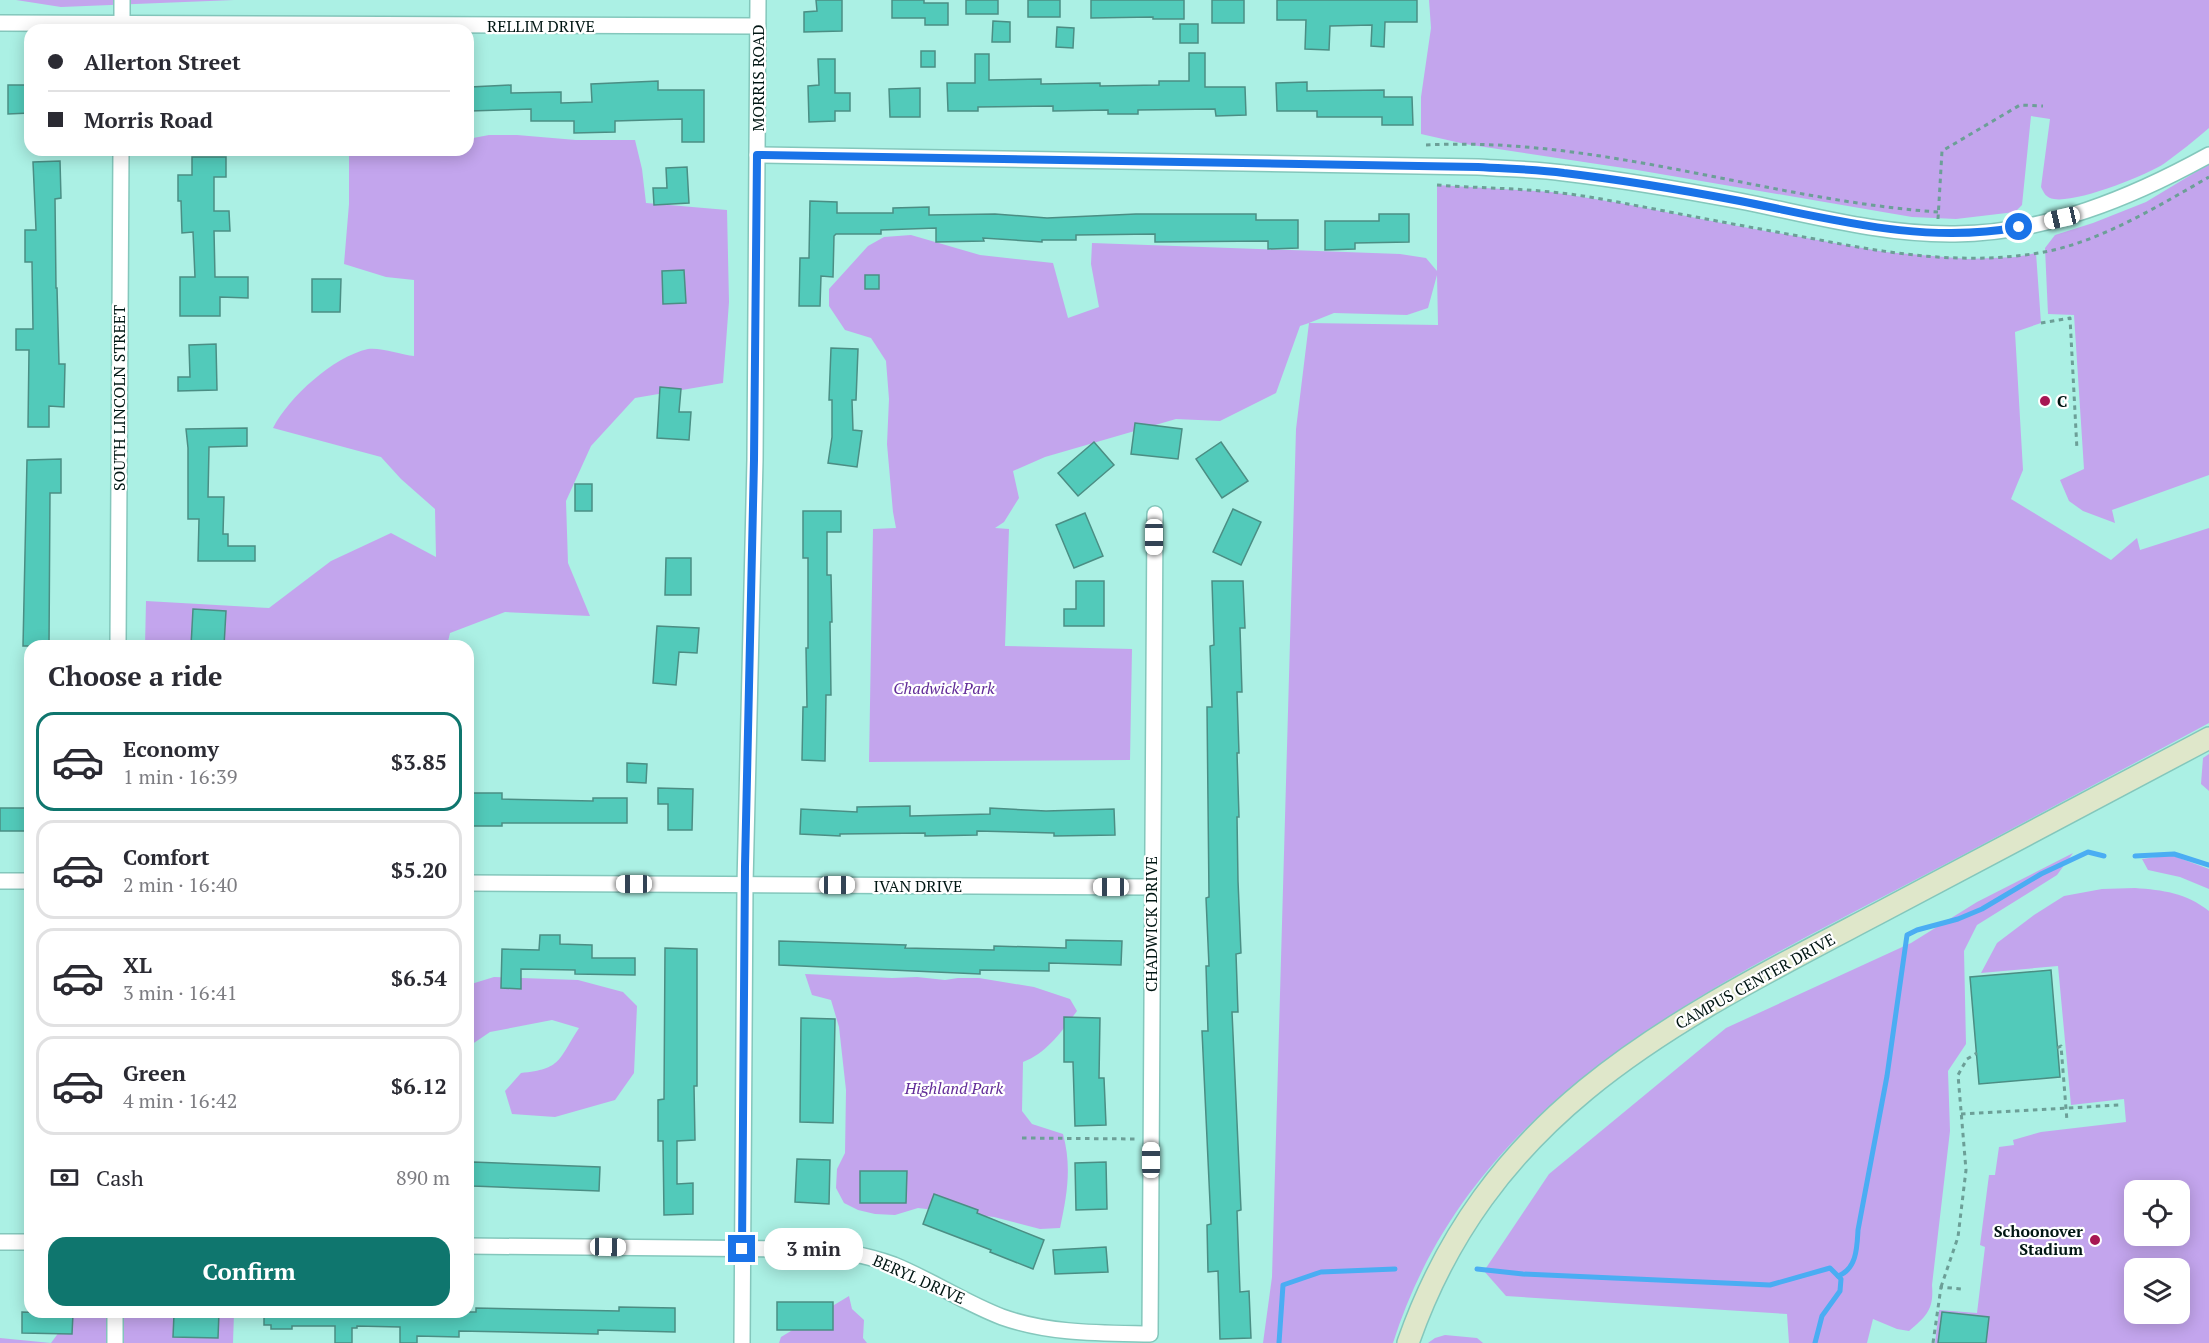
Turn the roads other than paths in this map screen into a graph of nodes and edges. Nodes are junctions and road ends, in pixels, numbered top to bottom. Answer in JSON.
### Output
{"nodes":[{"id":1,"x":122,"y":0,"type":"edge"},
{"id":2,"x":758,"y":0,"type":"edge"},
{"id":3,"x":0,"y":23,"type":"edge"},
{"id":4,"x":30,"y":24,"type":"edge"},
{"id":5,"x":122,"y":24,"type":"edge"},
{"id":6,"x":474,"y":26,"type":"edge"},
{"id":7,"x":758,"y":26,"type":"junction"},
{"id":8,"x":757,"y":155,"type":"junction"},
{"id":9,"x":2209,"y":155,"type":"edge"},
{"id":10,"x":121,"y":156,"type":"edge"},
{"id":11,"x":1155,"y":514,"type":"dead end"},
{"id":12,"x":118,"y":640,"type":"edge"},
{"id":13,"x":2209,"y":738,"type":"edge"},
{"id":14,"x":0,"y":881,"type":"edge"},
{"id":15,"x":24,"y":881,"type":"edge"},
{"id":16,"x":474,"y":883,"type":"edge"},
{"id":17,"x":745,"y":884,"type":"junction"},
{"id":18,"x":1151,"y":887,"type":"junction"},
{"id":19,"x":0,"y":1242,"type":"edge"},
{"id":20,"x":24,"y":1242,"type":"edge"},
{"id":21,"x":474,"y":1246,"type":"edge"},
{"id":22,"x":742,"y":1249,"type":"junction"},
{"id":23,"x":115,"y":1318,"type":"edge"},
{"id":24,"x":1150,"y":1334,"type":"joint"},
{"id":25,"x":115,"y":1343,"type":"edge"},
{"id":26,"x":742,"y":1343,"type":"edge"},
{"id":27,"x":1408,"y":1343,"type":"edge"}],
"edges":[{"from":1,"to":5,"type":"street"},
{"from":2,"to":7,"type":"street","name":"MORRIS ROAD"},
{"from":3,"to":4,"type":"street","name":"RELLIM DRIVE"},
{"from":6,"to":7,"type":"street","name":"RELLIM DRIVE"},
{"from":7,"to":8,"type":"street","name":"MORRIS ROAD"},
{"from":8,"to":9,"type":"street"},
{"from":8,"to":17,"type":"street","name":"MORRIS ROAD"},
{"from":10,"to":12,"type":"street","name":"SOUTH LINCOLN STREET"},
{"from":11,"to":18,"type":"street","name":"CHADWICK DRIVE"},
{"from":13,"to":27,"type":"street","name":"CAMPUS CENTER DRIVE"},
{"from":14,"to":15,"type":"street"},
{"from":16,"to":17,"type":"street","name":"IVAN DRIVE"},
{"from":17,"to":18,"type":"street","name":"IVAN DRIVE"},
{"from":17,"to":22,"type":"street","name":"MORRIS ROAD"},
{"from":18,"to":24,"type":"street","name":"CHADWICK DRIVE"},
{"from":19,"to":20,"type":"street"},
{"from":21,"to":22,"type":"street","name":"BERYL DRIVE"},
{"from":22,"to":24,"type":"street","name":"BERYL DRIVE"},
{"from":22,"to":26,"type":"street","name":"MORRIS ROAD"},
{"from":23,"to":25,"type":"street"}]}
